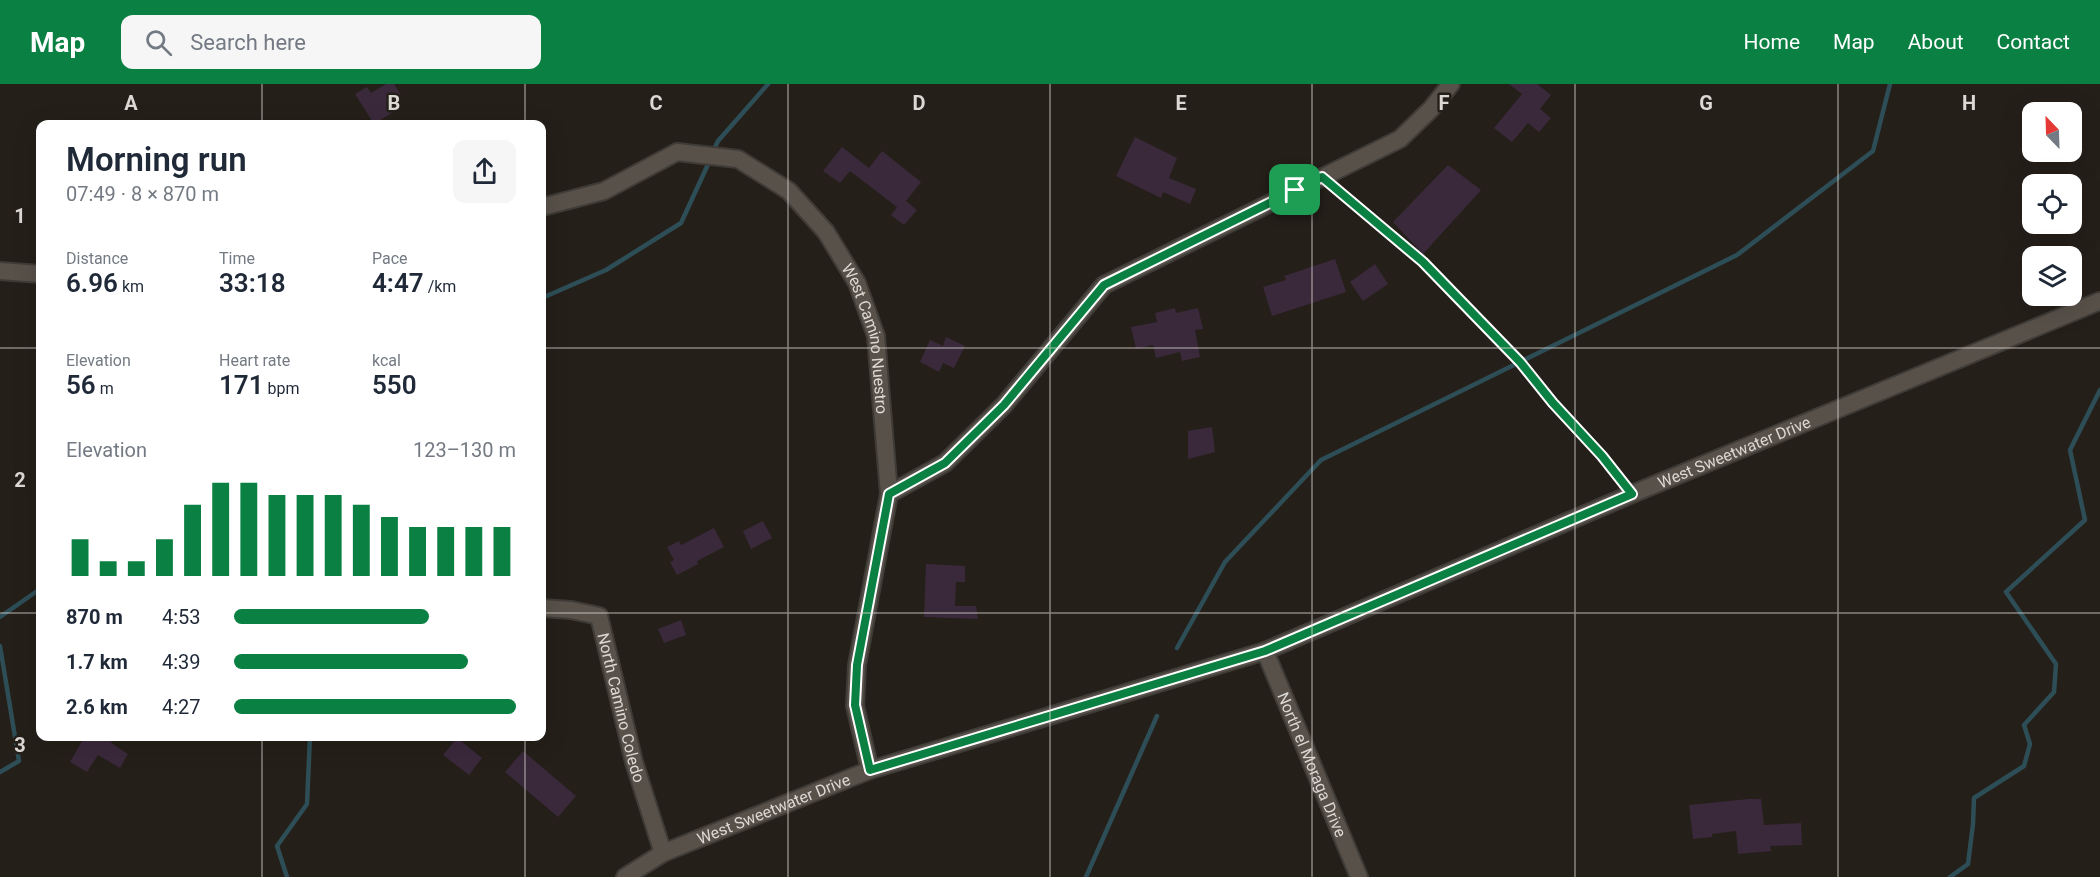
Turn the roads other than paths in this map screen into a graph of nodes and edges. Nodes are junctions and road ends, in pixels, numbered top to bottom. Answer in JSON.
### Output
{"nodes":[{"id":1,"x":1450,"y":84,"type":"edge"},
{"id":2,"x":1322,"y":177,"type":"junction"},
{"id":3,"x":546,"y":206,"type":"edge"},
{"id":4,"x":0,"y":271,"type":"edge"},
{"id":5,"x":36,"y":274,"type":"edge"},
{"id":6,"x":2100,"y":301,"type":"edge"},
{"id":7,"x":889,"y":494,"type":"junction"},
{"id":8,"x":1632,"y":494,"type":"junction"},
{"id":9,"x":546,"y":608,"type":"edge"},
{"id":10,"x":1265,"y":651,"type":"junction"},
{"id":11,"x":870,"y":770,"type":"junction"},
{"id":12,"x":663,"y":853,"type":"junction"},
{"id":13,"x":625,"y":877,"type":"edge"},
{"id":14,"x":1359,"y":877,"type":"edge"}],
"edges":[{"from":1,"to":2,"type":"street"},
{"from":2,"to":7,"type":"street"},
{"from":2,"to":8,"type":"lane"},
{"from":3,"to":7,"type":"street","name":"West Camino Nuestro"},
{"from":4,"to":5,"type":"street"},
{"from":6,"to":8,"type":"street","name":"West Sweetwater Drive"},
{"from":7,"to":11,"type":"street","name":"West Camino Nuestro"},
{"from":8,"to":10,"type":"street","name":"West Sweetwater Drive"},
{"from":9,"to":12,"type":"street","name":"North Camino Coledo"},
{"from":10,"to":11,"type":"street","name":"West Sweetwater Drive"},
{"from":10,"to":14,"type":"street","name":"North el Moraga Drive"},
{"from":11,"to":12,"type":"street","name":"West Sweetwater Drive"},
{"from":12,"to":13,"type":"street","name":"West Sweetwater Drive"}]}
